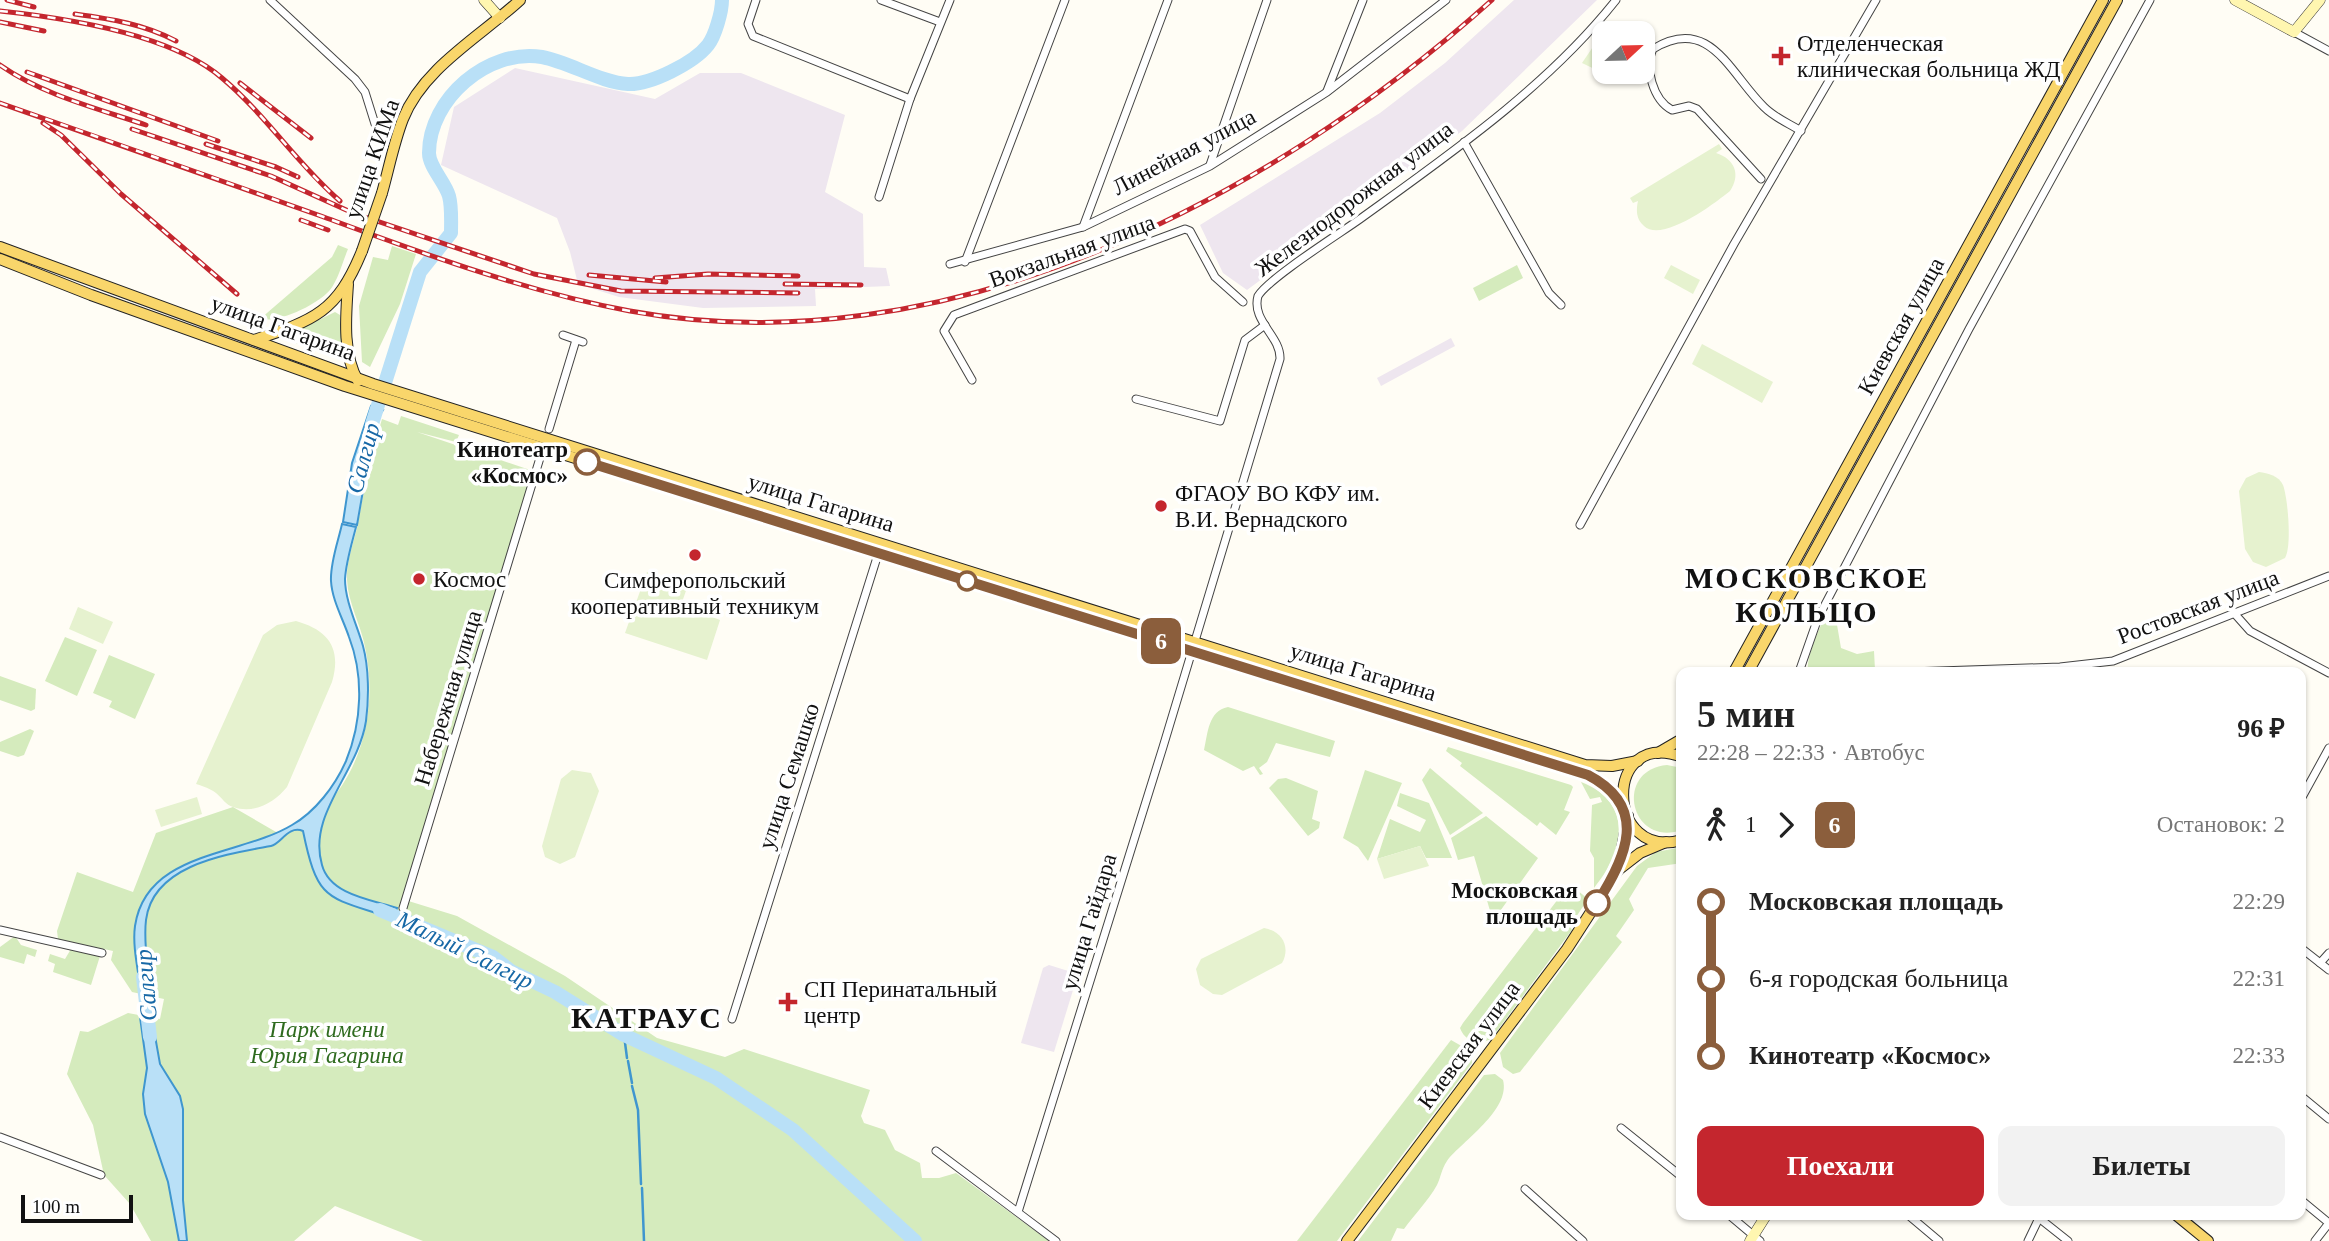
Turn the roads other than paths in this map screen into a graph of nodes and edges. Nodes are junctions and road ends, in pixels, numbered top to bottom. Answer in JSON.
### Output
{"nodes":[{"id":1,"x":270,"y":0,"type":"edge"},
{"id":2,"x":484,"y":0,"type":"edge"},
{"id":3,"x":520,"y":0,"type":"edge"},
{"id":4,"x":756,"y":0,"type":"edge"},
{"id":5,"x":881,"y":0,"type":"edge"},
{"id":6,"x":950,"y":0,"type":"edge"},
{"id":7,"x":1065,"y":0,"type":"edge"},
{"id":8,"x":1168,"y":0,"type":"edge"},
{"id":9,"x":1267,"y":0,"type":"edge"},
{"id":10,"x":1363,"y":0,"type":"edge"},
{"id":11,"x":1446,"y":0,"type":"edge"},
{"id":12,"x":1616,"y":0,"type":"edge"},
{"id":13,"x":1876,"y":0,"type":"edge"},
{"id":14,"x":2104,"y":0,"type":"edge"},
{"id":15,"x":2117,"y":0,"type":"edge"},
{"id":16,"x":2150,"y":0,"type":"edge"},
{"id":17,"x":2235,"y":0,"type":"edge"},
{"id":18,"x":2320,"y":0,"type":"edge"},
{"id":19,"x":500,"y":19,"type":"junction"},
{"id":20,"x":1600,"y":21,"type":"edge"},
{"id":21,"x":940,"y":22,"type":"junction"},
{"id":22,"x":1592,"y":29,"type":"edge"},
{"id":23,"x":2294,"y":32,"type":"junction"},
{"id":24,"x":1656,"y":47,"type":"edge"},
{"id":25,"x":2329,"y":51,"type":"edge"},
{"id":26,"x":1654,"y":84,"type":"edge"},
{"id":27,"x":1327,"y":92,"type":"junction"},
{"id":28,"x":910,"y":99,"type":"junction"},
{"id":29,"x":375,"y":124,"type":"dead end"},
{"id":30,"x":1801,"y":131,"type":"junction"},
{"id":31,"x":1464,"y":142,"type":"junction"},
{"id":32,"x":1209,"y":166,"type":"junction"},
{"id":33,"x":1761,"y":179,"type":"dead end"},
{"id":34,"x":878,"y":197,"type":"dead end"},
{"id":35,"x":1083,"y":226,"type":"junction"},
{"id":36,"x":0,"y":247,"type":"edge"},
{"id":37,"x":0,"y":259,"type":"edge"},
{"id":38,"x":965,"y":262,"type":"junction"},
{"id":39,"x":950,"y":264,"type":"dead end"},
{"id":40,"x":348,"y":284,"type":"junction"},
{"id":41,"x":1243,"y":302,"type":"dead end"},
{"id":42,"x":1560,"y":304,"type":"dead end"},
{"id":43,"x":1265,"y":325,"type":"junction"},
{"id":44,"x":563,"y":335,"type":"dead end"},
{"id":45,"x":256,"y":340,"type":"junction"},
{"id":46,"x":231,"y":346,"type":"junction"},
{"id":47,"x":355,"y":377,"type":"junction"},
{"id":48,"x":972,"y":380,"type":"dead end"},
{"id":49,"x":368,"y":387,"type":"junction"},
{"id":50,"x":397,"y":396,"type":"junction"},
{"id":51,"x":1136,"y":399,"type":"dead end"},
{"id":52,"x":549,"y":429,"type":"dead end"},
{"id":53,"x":542,"y":452,"type":"junction"},
{"id":54,"x":1580,"y":525,"type":"dead end"},
{"id":55,"x":879,"y":548,"type":"junction"},
{"id":56,"x":2329,"y":576,"type":"edge"},
{"id":57,"x":2234,"y":613,"type":"junction"},
{"id":58,"x":1194,"y":646,"type":"junction"},
{"id":59,"x":1737,"y":667,"type":"edge"},
{"id":60,"x":1751,"y":667,"type":"edge"},
{"id":61,"x":1801,"y":667,"type":"edge"},
{"id":62,"x":2060,"y":667,"type":"edge"},
{"id":63,"x":2329,"y":673,"type":"edge"},
{"id":64,"x":1676,"y":742,"type":"edge"},
{"id":65,"x":2329,"y":748,"type":"edge"},
{"id":66,"x":1656,"y":754,"type":"junction"},
{"id":67,"x":1676,"y":756,"type":"edge"},
{"id":68,"x":1638,"y":761,"type":"junction"},
{"id":69,"x":2306,"y":790,"type":"edge"},
{"id":70,"x":1626,"y":812,"type":"junction"},
{"id":71,"x":1676,"y":841,"type":"edge"},
{"id":72,"x":1666,"y":842,"type":"junction"},
{"id":73,"x":1618,"y":870,"type":"junction"},
{"id":74,"x":403,"y":908,"type":"dead end"},
{"id":75,"x":0,"y":930,"type":"edge"},
{"id":76,"x":2306,"y":952,"type":"edge"},
{"id":77,"x":102,"y":953,"type":"dead end"},
{"id":78,"x":2329,"y":953,"type":"edge"},
{"id":79,"x":2320,"y":963,"type":"junction"},
{"id":80,"x":2329,"y":970,"type":"edge"},
{"id":81,"x":732,"y":1019,"type":"dead end"},
{"id":82,"x":2306,"y":1100,"type":"edge"},
{"id":83,"x":2329,"y":1119,"type":"edge"},
{"id":84,"x":1621,"y":1128,"type":"dead end"},
{"id":85,"x":0,"y":1137,"type":"edge"},
{"id":86,"x":936,"y":1151,"type":"dead end"},
{"id":87,"x":1676,"y":1172,"type":"edge"},
{"id":88,"x":101,"y":1175,"type":"dead end"},
{"id":89,"x":1525,"y":1189,"type":"dead end"},
{"id":90,"x":2306,"y":1204,"type":"edge"},
{"id":91,"x":1018,"y":1212,"type":"junction"},
{"id":92,"x":1734,"y":1220,"type":"edge"},
{"id":93,"x":1764,"y":1220,"type":"edge"},
{"id":94,"x":1915,"y":1220,"type":"edge"},
{"id":95,"x":2036,"y":1220,"type":"edge"},
{"id":96,"x":2043,"y":1220,"type":"edge"},
{"id":97,"x":2182,"y":1220,"type":"edge"},
{"id":98,"x":2329,"y":1223,"type":"edge"},
{"id":99,"x":1754,"y":1239,"type":"edge"},
{"id":100,"x":1056,"y":1241,"type":"edge"},
{"id":101,"x":1347,"y":1241,"type":"edge"},
{"id":102,"x":1583,"y":1241,"type":"edge"},
{"id":103,"x":1939,"y":1241,"type":"edge"},
{"id":104,"x":2028,"y":1241,"type":"edge"},
{"id":105,"x":2068,"y":1241,"type":"edge"},
{"id":106,"x":2208,"y":1241,"type":"edge"},
{"id":107,"x":2315,"y":1241,"type":"edge"}],
"edges":[{"from":1,"to":29,"type":"street"},
{"from":2,"to":19,"type":"street"},
{"from":3,"to":19,"type":"main road","name":"улица КИМа"},
{"from":4,"to":28,"type":"street"},
{"from":5,"to":21,"type":"street"},
{"from":6,"to":21,"type":"street"},
{"from":7,"to":38,"type":"street"},
{"from":8,"to":35,"type":"street"},
{"from":9,"to":32,"type":"street"},
{"from":10,"to":27,"type":"street"},
{"from":11,"to":27,"type":"street","name":"Линейная улица"},
{"from":12,"to":20,"type":"street","name":"Железнодорожная улица"},
{"from":13,"to":30,"type":"street"},
{"from":14,"to":59,"type":"main road","name":"Киевская улица"},
{"from":15,"to":60,"type":"main road","name":"Киевская улица"},
{"from":16,"to":61,"type":"street"},
{"from":17,"to":23,"type":"street"},
{"from":18,"to":23,"type":"street"},
{"from":19,"to":40,"type":"main road","name":"улица КИМа","bridge":true},
{"from":21,"to":28,"type":"street"},
{"from":22,"to":31,"type":"street","name":"Железнодорожная улица"},
{"from":23,"to":25,"type":"street"},
{"from":24,"to":30,"type":"street"},
{"from":26,"to":33,"type":"street"},
{"from":27,"to":32,"type":"street","name":"Линейная улица"},
{"from":28,"to":34,"type":"street"},
{"from":30,"to":54,"type":"street"},
{"from":31,"to":42,"type":"street"},
{"from":31,"to":43,"type":"street","name":"Железнодорожная улица"},
{"from":32,"to":35,"type":"street","name":"Линейная улица"},
{"from":35,"to":38,"type":"street","name":"Линейная улица"},
{"from":36,"to":45,"type":"main road","name":"улица Гагарина"},
{"from":37,"to":46,"type":"main road","name":"улица Гагарина"},
{"from":38,"to":39,"type":"street","name":"Линейная улица"},
{"from":40,"to":45,"type":"main road"},
{"from":40,"to":47,"type":"main road"},
{"from":41,"to":48,"type":"street","name":"Вокзальная улица"},
{"from":43,"to":51,"type":"street"},
{"from":43,"to":58,"type":"street","name":"Железнодорожная улица"},
{"from":44,"to":52,"type":"street"},
{"from":45,"to":46,"type":"main road"},
{"from":45,"to":47,"type":"main road","name":"улица Гагарина"},
{"from":46,"to":49,"type":"main road","name":"улица Гагарина"},
{"from":47,"to":49,"type":"main road","name":"улица Гагарина"},
{"from":49,"to":50,"type":"main road","name":"улица Гагарина"},
{"from":50,"to":53,"type":"main road","name":"улица Гагарина"},
{"from":50,"to":55,"type":"main road","name":"улица Гагарина"},
{"from":53,"to":55,"type":"main road","name":"улица Гагарина"},
{"from":53,"to":74,"type":"street","name":"Набережная улица"},
{"from":55,"to":58,"type":"main road","name":"улица Гагарина"},
{"from":55,"to":81,"type":"street","name":"улица Семашко"},
{"from":56,"to":57,"type":"street","name":"Ростовская улица"},
{"from":57,"to":62,"type":"street","name":"Ростовская улица"},
{"from":57,"to":63,"type":"street"},
{"from":58,"to":68,"type":"main road","name":"улица Гагарина"},
{"from":58,"to":70,"type":"main road","name":"улица Гагарина"},
{"from":58,"to":91,"type":"street","name":"улица Гайдара"},
{"from":64,"to":66,"type":"main road"},
{"from":65,"to":69,"type":"street"},
{"from":66,"to":67,"type":"main road"},
{"from":66,"to":68,"type":"main road"},
{"from":68,"to":70,"type":"main road"},
{"from":70,"to":72,"type":"main road"},
{"from":70,"to":73,"type":"main road","name":"Киевская улица"},
{"from":71,"to":72,"type":"main road"},
{"from":72,"to":73,"type":"main road","name":"Киевская улица"},
{"from":73,"to":101,"type":"main road","name":"Киевская улица"},
{"from":75,"to":77,"type":"street"},
{"from":76,"to":79,"type":"street"},
{"from":78,"to":79,"type":"street"},
{"from":79,"to":80,"type":"street"},
{"from":82,"to":83,"type":"street"},
{"from":84,"to":87,"type":"street"},
{"from":85,"to":88,"type":"street"},
{"from":86,"to":91,"type":"street"},
{"from":89,"to":102,"type":"street"},
{"from":90,"to":98,"type":"street"},
{"from":91,"to":100,"type":"street"},
{"from":92,"to":99,"type":"street"},
{"from":93,"to":99,"type":"street"},
{"from":94,"to":103,"type":"street"},
{"from":95,"to":104,"type":"street"},
{"from":96,"to":105,"type":"street"},
{"from":97,"to":106,"type":"main road"},
{"from":98,"to":107,"type":"street"}]}
